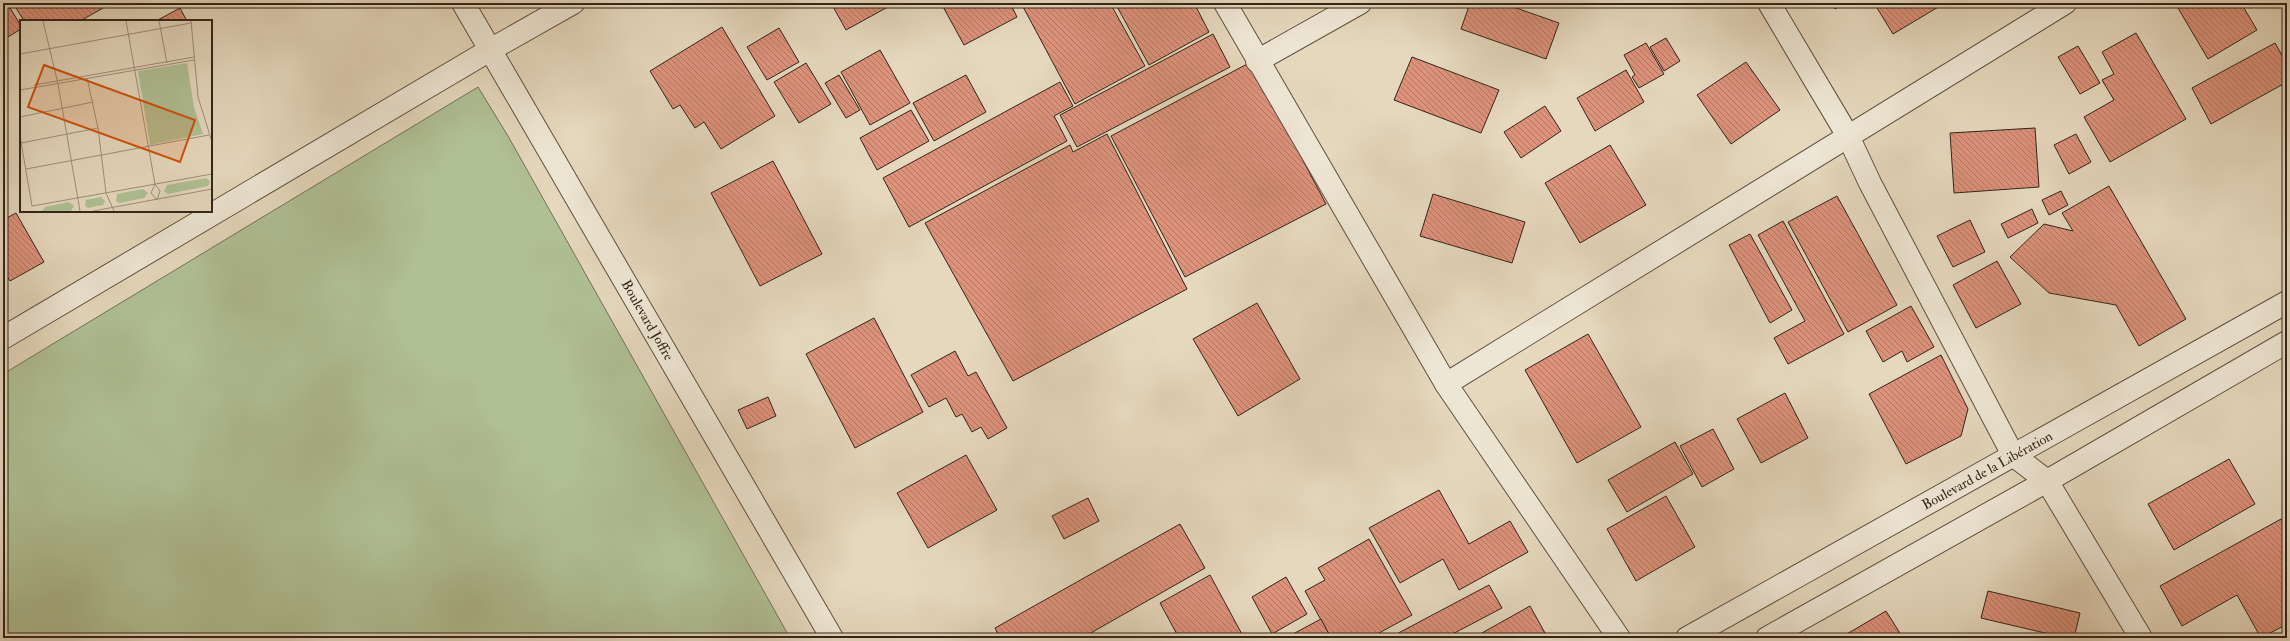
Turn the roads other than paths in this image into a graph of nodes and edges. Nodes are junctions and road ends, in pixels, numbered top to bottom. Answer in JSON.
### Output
{"nodes":[{"id":1,"x":463,"y":3,"type":"edge"},
{"id":2,"x":573,"y":3,"type":"edge"},
{"id":3,"x":1225,"y":3,"type":"edge"},
{"id":4,"x":1360,"y":3,"type":"edge"},
{"id":5,"x":1769,"y":3,"type":"edge"},
{"id":6,"x":2065,"y":3,"type":"edge"},
{"id":7,"x":490,"y":50,"type":"junction"},
{"id":8,"x":1257,"y":61,"type":"junction"},
{"id":9,"x":1848,"y":136,"type":"junction"},
{"id":10,"x":2287,"y":302,"type":"edge"},
{"id":11,"x":3,"y":338,"type":"edge"},
{"id":12,"x":2287,"y":342,"type":"edge"},
{"id":13,"x":1446,"y":384,"type":"junction"},
{"id":14,"x":2013,"y":455,"type":"junction"},
{"id":15,"x":2047,"y":480,"type":"junction"},
{"id":16,"x":832,"y":638,"type":"edge"},
{"id":17,"x":1619,"y":638,"type":"edge"},
{"id":18,"x":1687,"y":638,"type":"edge"},
{"id":19,"x":1767,"y":638,"type":"edge"},
{"id":20,"x":2141,"y":638,"type":"edge"}],
"edges":[{"from":1,"to":7,"type":"street","name":"Boulevard Joffre"},
{"from":2,"to":7,"type":"street"},
{"from":3,"to":8,"type":"street"},
{"from":4,"to":8,"type":"street"},
{"from":5,"to":9,"type":"street"},
{"from":6,"to":9,"type":"street"},
{"from":7,"to":11,"type":"street"},
{"from":7,"to":16,"type":"street","name":"Boulevard Joffre"},
{"from":8,"to":13,"type":"street"},
{"from":9,"to":13,"type":"street"},
{"from":9,"to":14,"type":"street"},
{"from":10,"to":14,"type":"street","name":"Boulevard de la Libération"},
{"from":12,"to":15,"type":"street"},
{"from":13,"to":17,"type":"street"},
{"from":14,"to":15,"type":"street"},
{"from":14,"to":18,"type":"street","name":"Boulevard de la Libération"},
{"from":15,"to":19,"type":"street"},
{"from":15,"to":20,"type":"street"}]}
